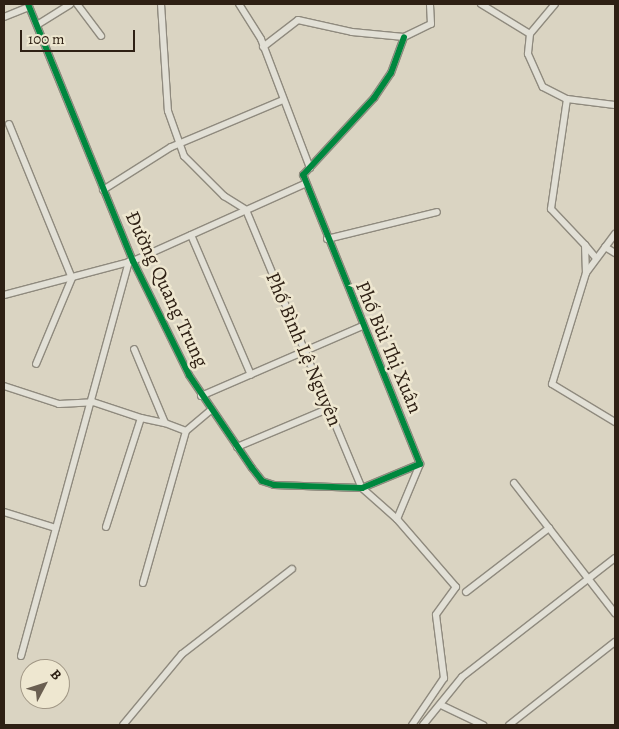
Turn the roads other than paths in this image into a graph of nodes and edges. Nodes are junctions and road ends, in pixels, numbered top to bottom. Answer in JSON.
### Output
{"nodes":[{"id":1,"x":70,"y":4,"type":"edge"},
{"id":2,"x":77,"y":4,"type":"edge"},
{"id":3,"x":160,"y":4,"type":"edge"},
{"id":4,"x":239,"y":4,"type":"edge"},
{"id":5,"x":430,"y":4,"type":"edge"},
{"id":6,"x":481,"y":4,"type":"edge"},
{"id":7,"x":555,"y":4,"type":"edge"},
{"id":8,"x":28,"y":5,"type":"edge"},
{"id":9,"x":4,"y":17,"type":"edge"},
{"id":10,"x":36,"y":25,"type":"junction"},
{"id":11,"x":530,"y":34,"type":"junction"},
{"id":12,"x":101,"y":36,"type":"dead end"},
{"id":13,"x":404,"y":37,"type":"junction"},
{"id":14,"x":263,"y":47,"type":"junction"},
{"id":15,"x":567,"y":99,"type":"junction"},
{"id":16,"x":282,"y":100,"type":"junction"},
{"id":17,"x":615,"y":105,"type":"edge"},
{"id":18,"x":9,"y":124,"type":"dead end"},
{"id":19,"x":179,"y":144,"type":"junction"},
{"id":20,"x":310,"y":168,"type":"junction"},
{"id":21,"x":304,"y":184,"type":"junction"},
{"id":22,"x":103,"y":190,"type":"junction"},
{"id":23,"x":246,"y":210,"type":"junction"},
{"id":24,"x":438,"y":212,"type":"dead end"},
{"id":25,"x":191,"y":234,"type":"junction"},
{"id":26,"x":615,"y":234,"type":"edge"},
{"id":27,"x":327,"y":239,"type":"junction"},
{"id":28,"x":585,"y":245,"type":"junction"},
{"id":29,"x":605,"y":247,"type":"junction"},
{"id":30,"x":615,"y":253,"type":"edge"},
{"id":31,"x":596,"y":258,"type":"junction"},
{"id":32,"x":131,"y":261,"type":"junction"},
{"id":33,"x":586,"y":273,"type":"junction"},
{"id":34,"x":72,"y":278,"type":"junction"},
{"id":35,"x":4,"y":295,"type":"edge"},
{"id":36,"x":363,"y":326,"type":"junction"},
{"id":37,"x":134,"y":349,"type":"dead end"},
{"id":38,"x":306,"y":351,"type":"junction"},
{"id":39,"x":36,"y":364,"type":"dead end"},
{"id":40,"x":251,"y":375,"type":"junction"},
{"id":41,"x":4,"y":386,"type":"edge"},
{"id":42,"x":201,"y":396,"type":"junction"},
{"id":43,"x":93,"y":402,"type":"junction"},
{"id":44,"x":330,"y":408,"type":"junction"},
{"id":45,"x":210,"y":411,"type":"junction"},
{"id":46,"x":141,"y":418,"type":"junction"},
{"id":47,"x":615,"y":422,"type":"edge"},
{"id":48,"x":165,"y":424,"type":"junction"},
{"id":49,"x":186,"y":431,"type":"junction"},
{"id":50,"x":237,"y":447,"type":"junction"},
{"id":51,"x":420,"y":464,"type":"junction"},
{"id":52,"x":514,"y":483,"type":"dead end"},
{"id":53,"x":362,"y":488,"type":"junction"},
{"id":54,"x":4,"y":512,"type":"edge"},
{"id":55,"x":397,"y":519,"type":"junction"},
{"id":56,"x":106,"y":527,"type":"dead end"},
{"id":57,"x":56,"y":528,"type":"junction"},
{"id":58,"x":549,"y":528,"type":"junction"},
{"id":59,"x":615,"y":558,"type":"edge"},
{"id":60,"x":292,"y":569,"type":"dead end"},
{"id":61,"x":588,"y":579,"type":"junction"},
{"id":62,"x":143,"y":584,"type":"dead end"},
{"id":63,"x":466,"y":592,"type":"dead end"},
{"id":64,"x":615,"y":613,"type":"edge"},
{"id":65,"x":615,"y":642,"type":"edge"},
{"id":66,"x":21,"y":656,"type":"dead end"},
{"id":67,"x":441,"y":705,"type":"junction"},
{"id":68,"x":123,"y":725,"type":"edge"},
{"id":69,"x":412,"y":725,"type":"edge"},
{"id":70,"x":423,"y":725,"type":"edge"},
{"id":71,"x":483,"y":725,"type":"edge"},
{"id":72,"x":509,"y":725,"type":"edge"}],
"edges":[{"from":1,"to":10,"type":"street"},
{"from":2,"to":12,"type":"street"},
{"from":3,"to":19,"type":"street"},
{"from":4,"to":14,"type":"street"},
{"from":5,"to":13,"type":"street"},
{"from":6,"to":11,"type":"street"},
{"from":7,"to":11,"type":"street"},
{"from":8,"to":9,"type":"street"},
{"from":8,"to":10,"type":"street","name":"Đường Quang Trung"},
{"from":10,"to":22,"type":"street","name":"Đường Quang Trung"},
{"from":11,"to":15,"type":"street"},
{"from":13,"to":14,"type":"street"},
{"from":13,"to":20,"type":"street"},
{"from":14,"to":16,"type":"street"},
{"from":15,"to":17,"type":"street"},
{"from":15,"to":28,"type":"street"},
{"from":16,"to":19,"type":"street"},
{"from":16,"to":20,"type":"street"},
{"from":18,"to":34,"type":"street"},
{"from":19,"to":22,"type":"street"},
{"from":19,"to":23,"type":"street"},
{"from":20,"to":21,"type":"street"},
{"from":21,"to":23,"type":"street"},
{"from":21,"to":27,"type":"street","name":"Phố Bùi Thị Xuân"},
{"from":22,"to":32,"type":"street","name":"Đường Quang Trung"},
{"from":23,"to":25,"type":"street"},
{"from":23,"to":38,"type":"street","name":"Phố Bình Lệ Nguyên"},
{"from":24,"to":27,"type":"street"},
{"from":25,"to":32,"type":"street"},
{"from":25,"to":40,"type":"street"},
{"from":26,"to":29,"type":"street"},
{"from":27,"to":36,"type":"street","name":"Phố Bùi Thị Xuân"},
{"from":28,"to":31,"type":"street"},
{"from":28,"to":33,"type":"street"},
{"from":29,"to":30,"type":"street"},
{"from":29,"to":31,"type":"street"},
{"from":31,"to":33,"type":"street"},
{"from":32,"to":34,"type":"street"},
{"from":32,"to":42,"type":"street","name":"Đường Quang Trung"},
{"from":32,"to":43,"type":"street"},
{"from":33,"to":47,"type":"street"},
{"from":34,"to":35,"type":"street"},
{"from":34,"to":39,"type":"street"},
{"from":36,"to":38,"type":"street"},
{"from":36,"to":51,"type":"street","name":"Phố Bùi Thị Xuân"},
{"from":37,"to":48,"type":"street"},
{"from":38,"to":40,"type":"street"},
{"from":38,"to":44,"type":"street","name":"Phố Bình Lệ Nguyên"},
{"from":40,"to":42,"type":"street"},
{"from":41,"to":43,"type":"street"},
{"from":42,"to":45,"type":"street","name":"Đường Quang Trung"},
{"from":43,"to":46,"type":"street"},
{"from":43,"to":57,"type":"street"},
{"from":44,"to":50,"type":"street"},
{"from":44,"to":53,"type":"street","name":"Phố Bình Lệ Nguyên"},
{"from":45,"to":49,"type":"street"},
{"from":45,"to":50,"type":"street","name":"Đường Quang Trung"},
{"from":46,"to":48,"type":"street"},
{"from":46,"to":56,"type":"street"},
{"from":48,"to":49,"type":"street"},
{"from":49,"to":62,"type":"street"},
{"from":50,"to":53,"type":"street","name":"Đường Quang Trung"},
{"from":51,"to":53,"type":"street"},
{"from":51,"to":55,"type":"street"},
{"from":52,"to":58,"type":"street"},
{"from":53,"to":55,"type":"street"},
{"from":54,"to":57,"type":"street"},
{"from":55,"to":69,"type":"street"},
{"from":57,"to":66,"type":"street"},
{"from":58,"to":61,"type":"street"},
{"from":58,"to":63,"type":"street"},
{"from":59,"to":61,"type":"street"},
{"from":60,"to":68,"type":"street"},
{"from":61,"to":64,"type":"street"},
{"from":61,"to":67,"type":"street"},
{"from":65,"to":72,"type":"street"},
{"from":67,"to":70,"type":"street"},
{"from":67,"to":71,"type":"street"}]}
